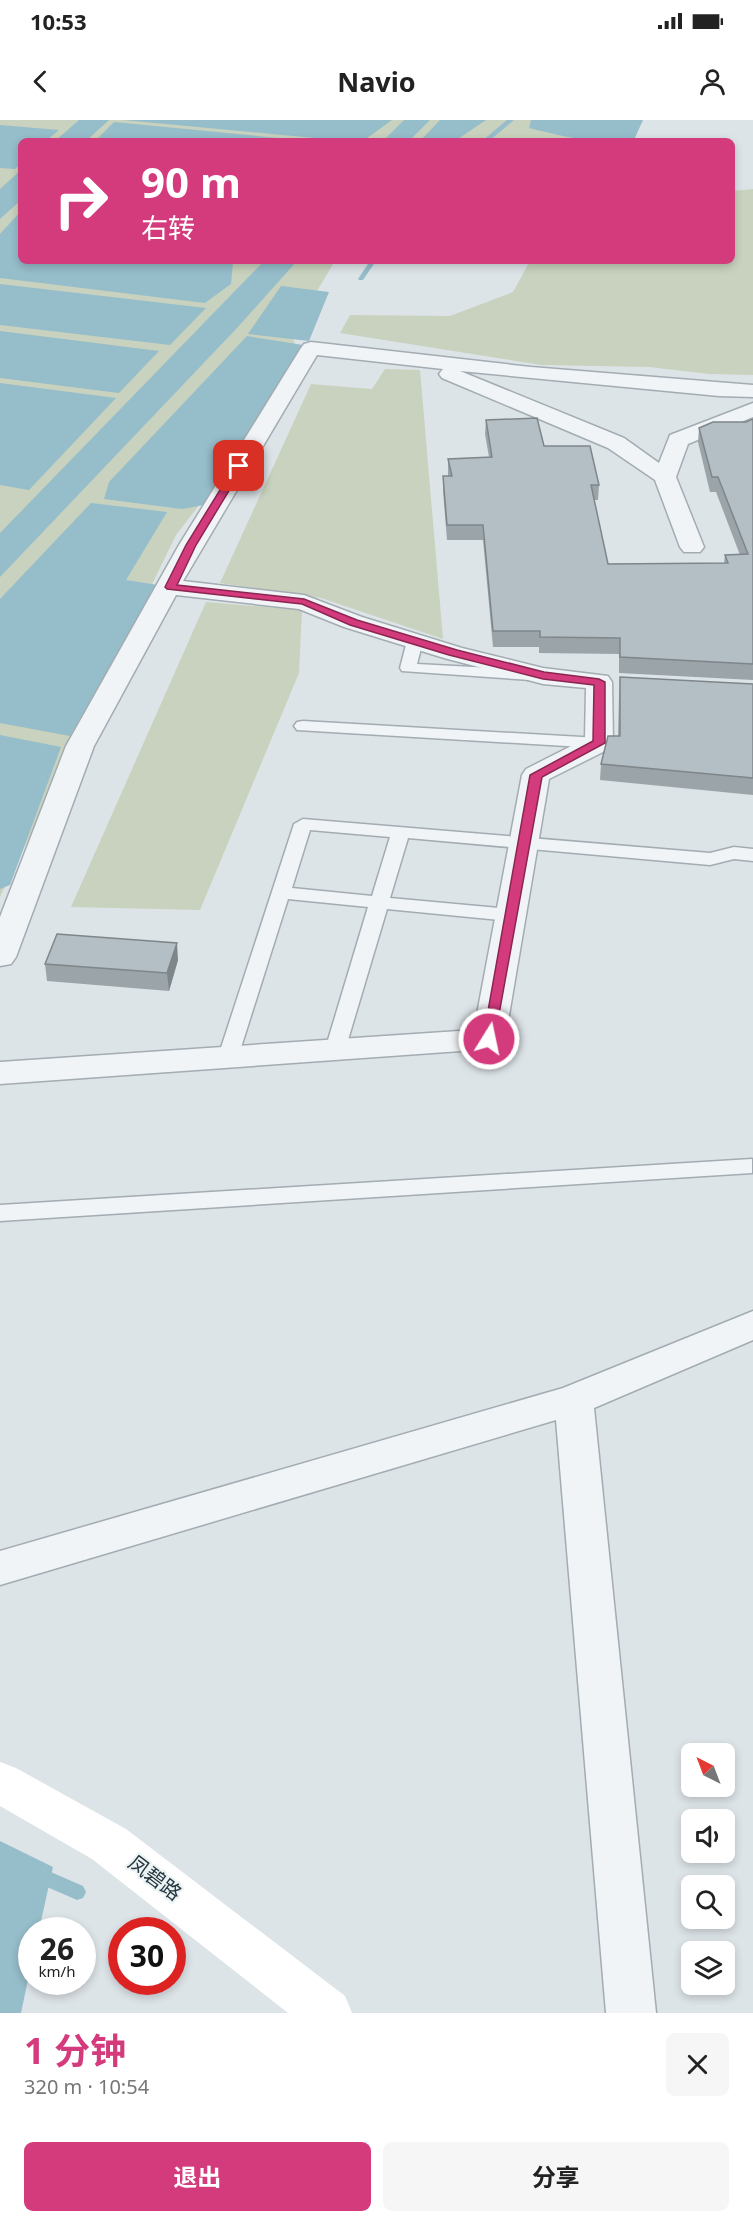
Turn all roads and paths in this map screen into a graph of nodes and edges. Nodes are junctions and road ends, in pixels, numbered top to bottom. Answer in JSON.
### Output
{"nodes":[{"id":1,"x":417,"y":360,"type":"junction"},
{"id":2,"x":753,"y":391,"type":"edge"},
{"id":3,"x":753,"y":409,"type":"edge"},
{"id":4,"x":665,"y":477,"type":"junction"},
{"id":5,"x":692,"y":547,"type":"dead end"},
{"id":6,"x":170,"y":587,"type":"junction"},
{"id":7,"x":303,"y":726,"type":"dead end"},
{"id":8,"x":599,"y":743,"type":"junction"},
{"id":9,"x":400,"y":833,"type":"junction"},
{"id":10,"x":524,"y":845,"type":"junction"},
{"id":11,"x":753,"y":855,"type":"edge"},
{"id":12,"x":281,"y":893,"type":"junction"},
{"id":13,"x":380,"y":903,"type":"junction"},
{"id":14,"x":511,"y":915,"type":"junction"},
{"id":15,"x":0,"y":957,"type":"edge"},
{"id":16,"x":335,"y":1050,"type":"junction"},
{"id":17,"x":228,"y":1057,"type":"junction"},
{"id":18,"x":0,"y":1073,"type":"edge"},
{"id":19,"x":752,"y":1166,"type":"edge"},
{"id":20,"x":0,"y":1213,"type":"edge"},
{"id":21,"x":753,"y":1325,"type":"edge"},
{"id":22,"x":574,"y":1400,"type":"junction"},
{"id":23,"x":0,"y":1568,"type":"edge"},
{"id":24,"x":0,"y":1782,"type":"edge"},
{"id":25,"x":327,"y":2013,"type":"edge"},
{"id":26,"x":631,"y":2013,"type":"edge"}],
"edges":[{"from":1,"to":2,"type":"street"},
{"from":1,"to":4,"type":"street"},
{"from":1,"to":6,"type":"street"},
{"from":3,"to":4,"type":"street"},
{"from":4,"to":5,"type":"street"},
{"from":6,"to":8,"type":"street"},
{"from":6,"to":15,"type":"street"},
{"from":7,"to":8,"type":"lane"},
{"from":8,"to":10,"type":"street"},
{"from":9,"to":10,"type":"lane"},
{"from":9,"to":12,"type":"lane"},
{"from":9,"to":13,"type":"lane"},
{"from":10,"to":11,"type":"lane"},
{"from":10,"to":14,"type":"street"},
{"from":12,"to":13,"type":"lane"},
{"from":12,"to":17,"type":"lane"},
{"from":13,"to":14,"type":"lane"},
{"from":13,"to":16,"type":"lane"},
{"from":14,"to":16,"type":"street"},
{"from":16,"to":17,"type":"street"},
{"from":17,"to":18,"type":"street"},
{"from":19,"to":20,"type":"lane"},
{"from":21,"to":22,"type":"street"},
{"from":22,"to":23,"type":"street"},
{"from":22,"to":26,"type":"street"},
{"from":24,"to":25,"type":"main road","name":"凤碧路"}]}
